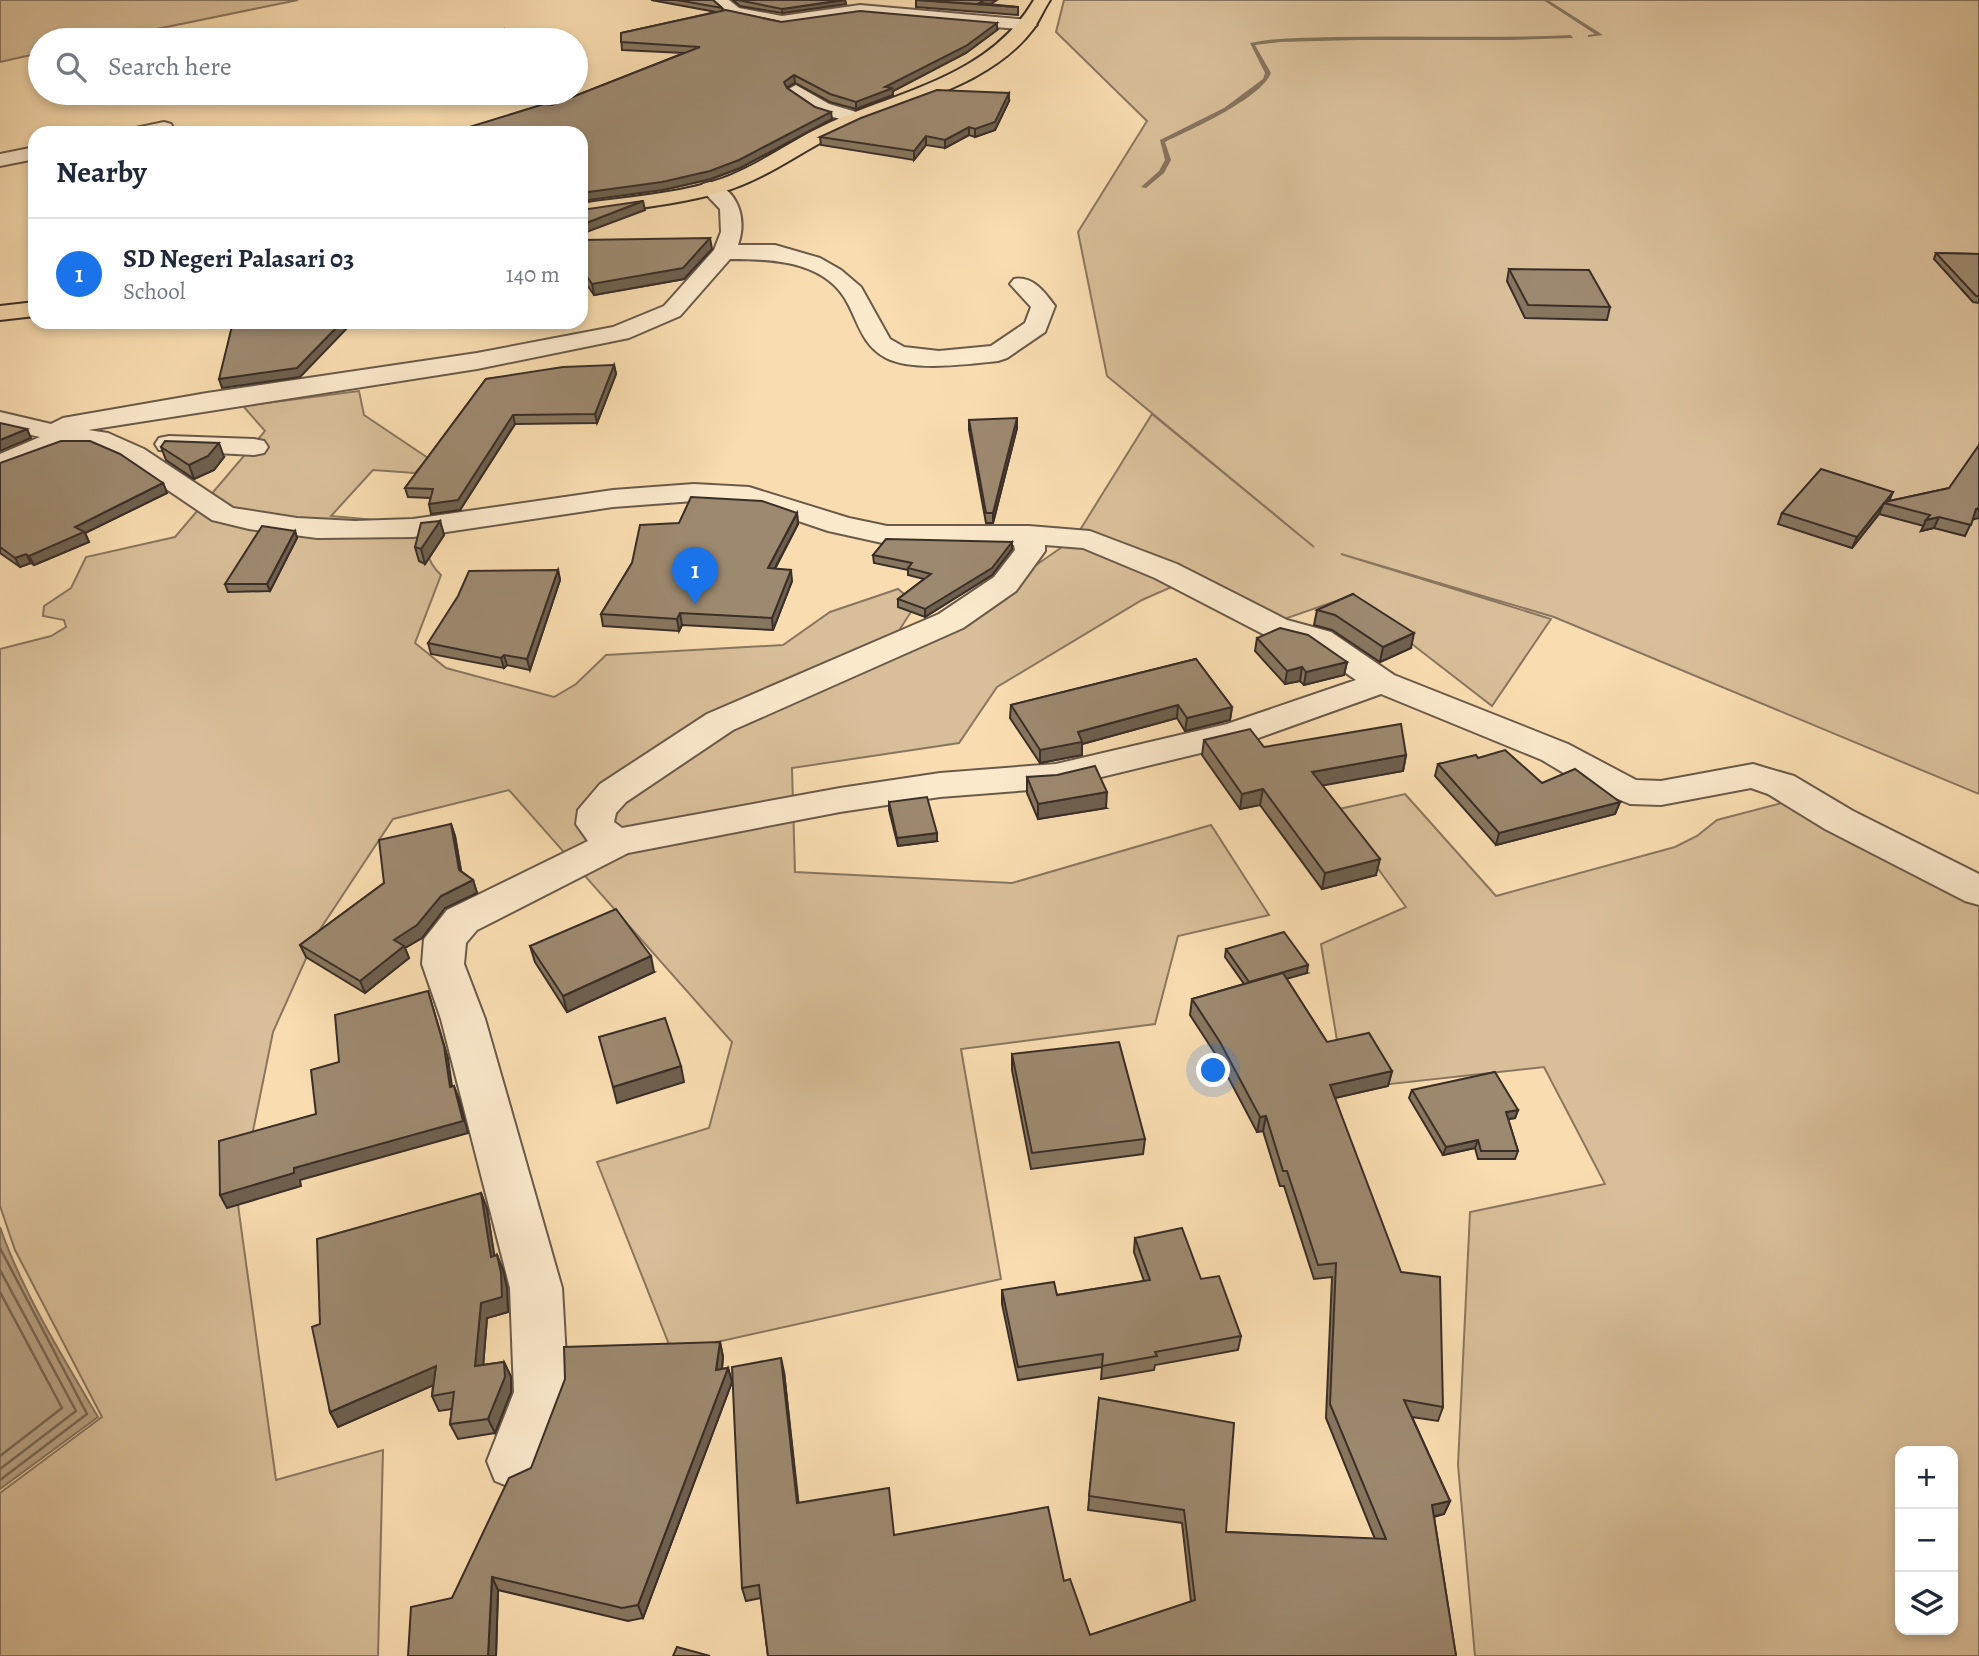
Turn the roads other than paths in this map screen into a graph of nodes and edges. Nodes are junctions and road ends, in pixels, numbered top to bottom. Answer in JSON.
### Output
{"nodes":[{"id":1,"x":720,"y":0,"type":"edge"},
{"id":2,"x":1042,"y":0,"type":"edge"},
{"id":3,"x":1029,"y":25,"type":"junction"},
{"id":4,"x":796,"y":90,"type":"edge"},
{"id":5,"x":856,"y":118,"type":"junction"},
{"id":6,"x":28,"y":154,"type":"edge"},
{"id":7,"x":0,"y":160,"type":"edge"},
{"id":8,"x":710,"y":188,"type":"junction"},
{"id":9,"x":588,"y":209,"type":"edge"},
{"id":10,"x":724,"y":252,"type":"junction"},
{"id":11,"x":1022,"y":284,"type":"dead end"},
{"id":12,"x":28,"y":310,"type":"edge"},
{"id":13,"x":0,"y":313,"type":"edge"},
{"id":14,"x":0,"y":420,"type":"edge"},
{"id":15,"x":52,"y":435,"type":"junction"},
{"id":16,"x":115,"y":446,"type":"junction"},
{"id":17,"x":254,"y":447,"type":"dead end"},
{"id":18,"x":0,"y":464,"type":"edge"},
{"id":19,"x":1029,"y":535,"type":"junction"},
{"id":20,"x":1382,"y":682,"type":"junction"},
{"id":21,"x":618,"y":842,"type":"junction"},
{"id":22,"x":1979,"y":891,"type":"edge"},
{"id":23,"x":515,"y":1461,"type":"dead end"}],
"edges":[{"from":1,"to":3,"type":"street"},
{"from":2,"to":3,"type":"main road"},
{"from":3,"to":5,"type":"main road"},
{"from":4,"to":5,"type":"street"},
{"from":5,"to":8,"type":"main road"},
{"from":6,"to":7,"type":"street"},
{"from":8,"to":9,"type":"main road"},
{"from":8,"to":10,"type":"street"},
{"from":10,"to":11,"type":"street"},
{"from":10,"to":15,"type":"street"},
{"from":12,"to":13,"type":"main road"},
{"from":14,"to":15,"type":"street"},
{"from":15,"to":16,"type":"street"},
{"from":15,"to":18,"type":"street"},
{"from":16,"to":17,"type":"street"},
{"from":16,"to":19,"type":"street"},
{"from":19,"to":20,"type":"street"},
{"from":19,"to":21,"type":"street"},
{"from":20,"to":21,"type":"street"},
{"from":20,"to":22,"type":"street"},
{"from":21,"to":23,"type":"street"}]}
